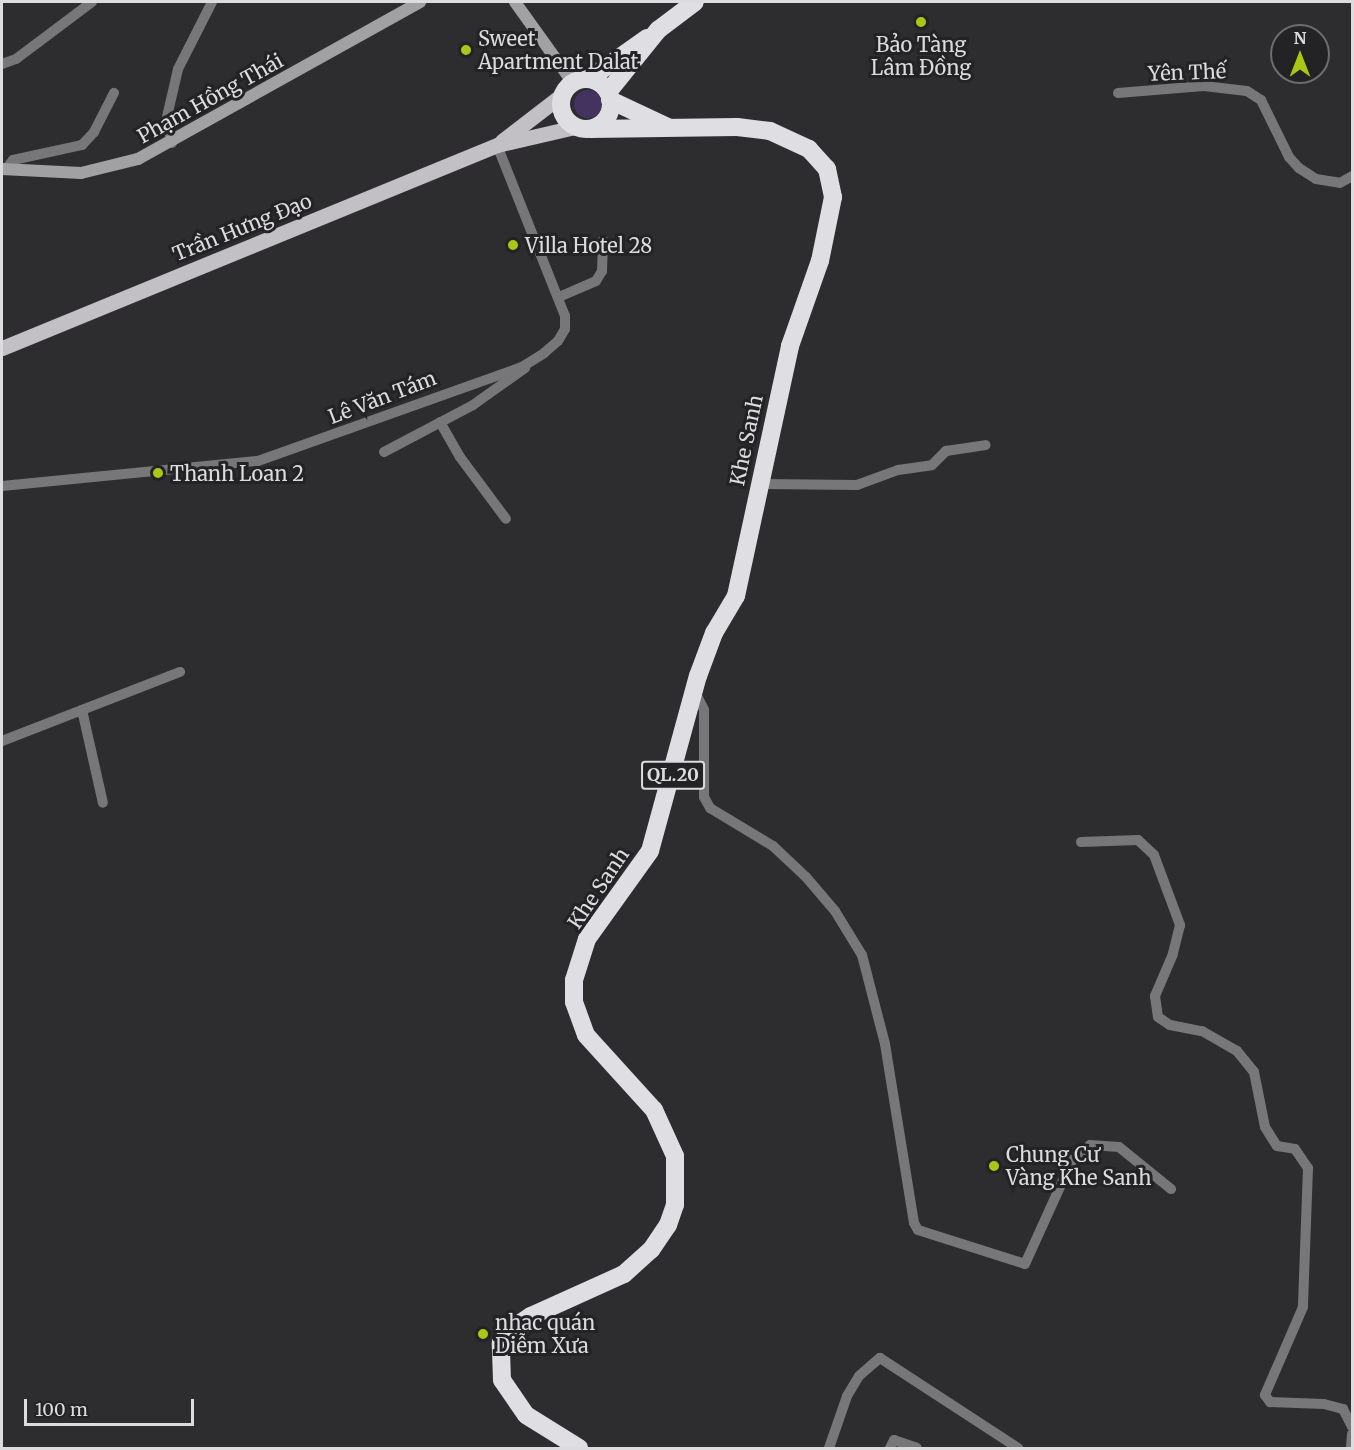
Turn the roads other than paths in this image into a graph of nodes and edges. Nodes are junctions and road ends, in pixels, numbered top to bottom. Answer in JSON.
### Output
{"nodes":[{"id":1,"x":92,"y":2,"type":"edge"},
{"id":2,"x":212,"y":2,"type":"edge"},
{"id":3,"x":420,"y":2,"type":"edge"},
{"id":4,"x":515,"y":2,"type":"edge"},
{"id":5,"x":695,"y":2,"type":"edge"},
{"id":6,"x":658,"y":30,"type":"junction"},
{"id":7,"x":2,"y":64,"type":"edge"},
{"id":8,"x":575,"y":85,"type":"junction"},
{"id":9,"x":114,"y":93,"type":"dead end"},
{"id":10,"x":1118,"y":93,"type":"dead end"},
{"id":11,"x":609,"y":96,"type":"junction"},
{"id":12,"x":582,"y":128,"type":"junction"},
{"id":13,"x":675,"y":130,"type":"junction"},
{"id":14,"x":172,"y":143,"type":"junction"},
{"id":15,"x":498,"y":145,"type":"junction"},
{"id":16,"x":4,"y":169,"type":"edge"},
{"id":17,"x":1353,"y":176,"type":"edge"},
{"id":18,"x":603,"y":240,"type":"dead end"},
{"id":19,"x":559,"y":297,"type":"junction"},
{"id":20,"x":2,"y":348,"type":"edge"},
{"id":21,"x":544,"y":353,"type":"junction"},
{"id":22,"x":440,"y":422,"type":"junction"},
{"id":23,"x":986,"y":445,"type":"dead end"},
{"id":24,"x":384,"y":452,"type":"dead end"},
{"id":25,"x":759,"y":484,"type":"junction"},
{"id":26,"x":2,"y":486,"type":"edge"},
{"id":27,"x":506,"y":519,"type":"dead end"},
{"id":28,"x":180,"y":672,"type":"dead end"},
{"id":29,"x":693,"y":689,"type":"junction"},
{"id":30,"x":82,"y":710,"type":"junction"},
{"id":31,"x":2,"y":741,"type":"edge"},
{"id":32,"x":103,"y":802,"type":"dead end"},
{"id":33,"x":1081,"y":842,"type":"dead end"},
{"id":34,"x":1171,"y":1189,"type":"dead end"},
{"id":35,"x":1353,"y":1426,"type":"edge"},
{"id":36,"x":1353,"y":1434,"type":"edge"},
{"id":37,"x":579,"y":1449,"type":"edge"},
{"id":38,"x":829,"y":1449,"type":"edge"},
{"id":39,"x":890,"y":1449,"type":"edge"},
{"id":40,"x":917,"y":1449,"type":"edge"},
{"id":41,"x":1018,"y":1449,"type":"edge"},
{"id":42,"x":1351,"y":1449,"type":"edge"}],
"edges":[{"from":1,"to":7,"type":"street"},
{"from":2,"to":14,"type":"street"},
{"from":3,"to":14,"type":"street","name":"Phạm Hồng Thái"},
{"from":4,"to":8,"type":"street"},
{"from":5,"to":6,"type":"highway"},
{"from":6,"to":8,"type":"highway"},
{"from":6,"to":11,"type":"highway"},
{"from":8,"to":11,"type":"highway","number":"QL.20"},
{"from":8,"to":12,"type":"highway"},
{"from":8,"to":15,"type":"main road","name":"Trần Hưng Đạo"},
{"from":9,"to":16,"type":"street"},
{"from":10,"to":17,"type":"street","name":"Yên Thế"},
{"from":11,"to":12,"type":"highway"},
{"from":11,"to":13,"type":"highway","name":"Khe Sanh","number":"QL.20"},
{"from":12,"to":13,"type":"highway","name":"Khe Sanh","number":"QL.20"},
{"from":12,"to":15,"type":"main road","name":"Trần Hưng Đạo"},
{"from":13,"to":25,"type":"highway","name":"Khe Sanh","number":"QL.20"},
{"from":14,"to":16,"type":"street","name":"Phạm Hồng Thái"},
{"from":15,"to":19,"type":"street","name":"Lê Văn Tám"},
{"from":15,"to":20,"type":"main road","name":"Trần Hưng Đạo"},
{"from":18,"to":19,"type":"street"},
{"from":19,"to":21,"type":"street","name":"Lê Văn Tám"},
{"from":21,"to":22,"type":"street"},
{"from":21,"to":26,"type":"street","name":"Lê Văn Tám"},
{"from":22,"to":24,"type":"street"},
{"from":22,"to":27,"type":"street"},
{"from":23,"to":25,"type":"street"},
{"from":25,"to":29,"type":"highway","name":"Khe Sanh","number":"QL.20"},
{"from":28,"to":30,"type":"street"},
{"from":29,"to":34,"type":"street"},
{"from":29,"to":37,"type":"highway","name":"Khe Sanh","number":"QL.20"},
{"from":30,"to":31,"type":"street"},
{"from":30,"to":32,"type":"street"},
{"from":33,"to":35,"type":"street"},
{"from":36,"to":42,"type":"street"},
{"from":38,"to":41,"type":"street"},
{"from":39,"to":40,"type":"street"}]}
